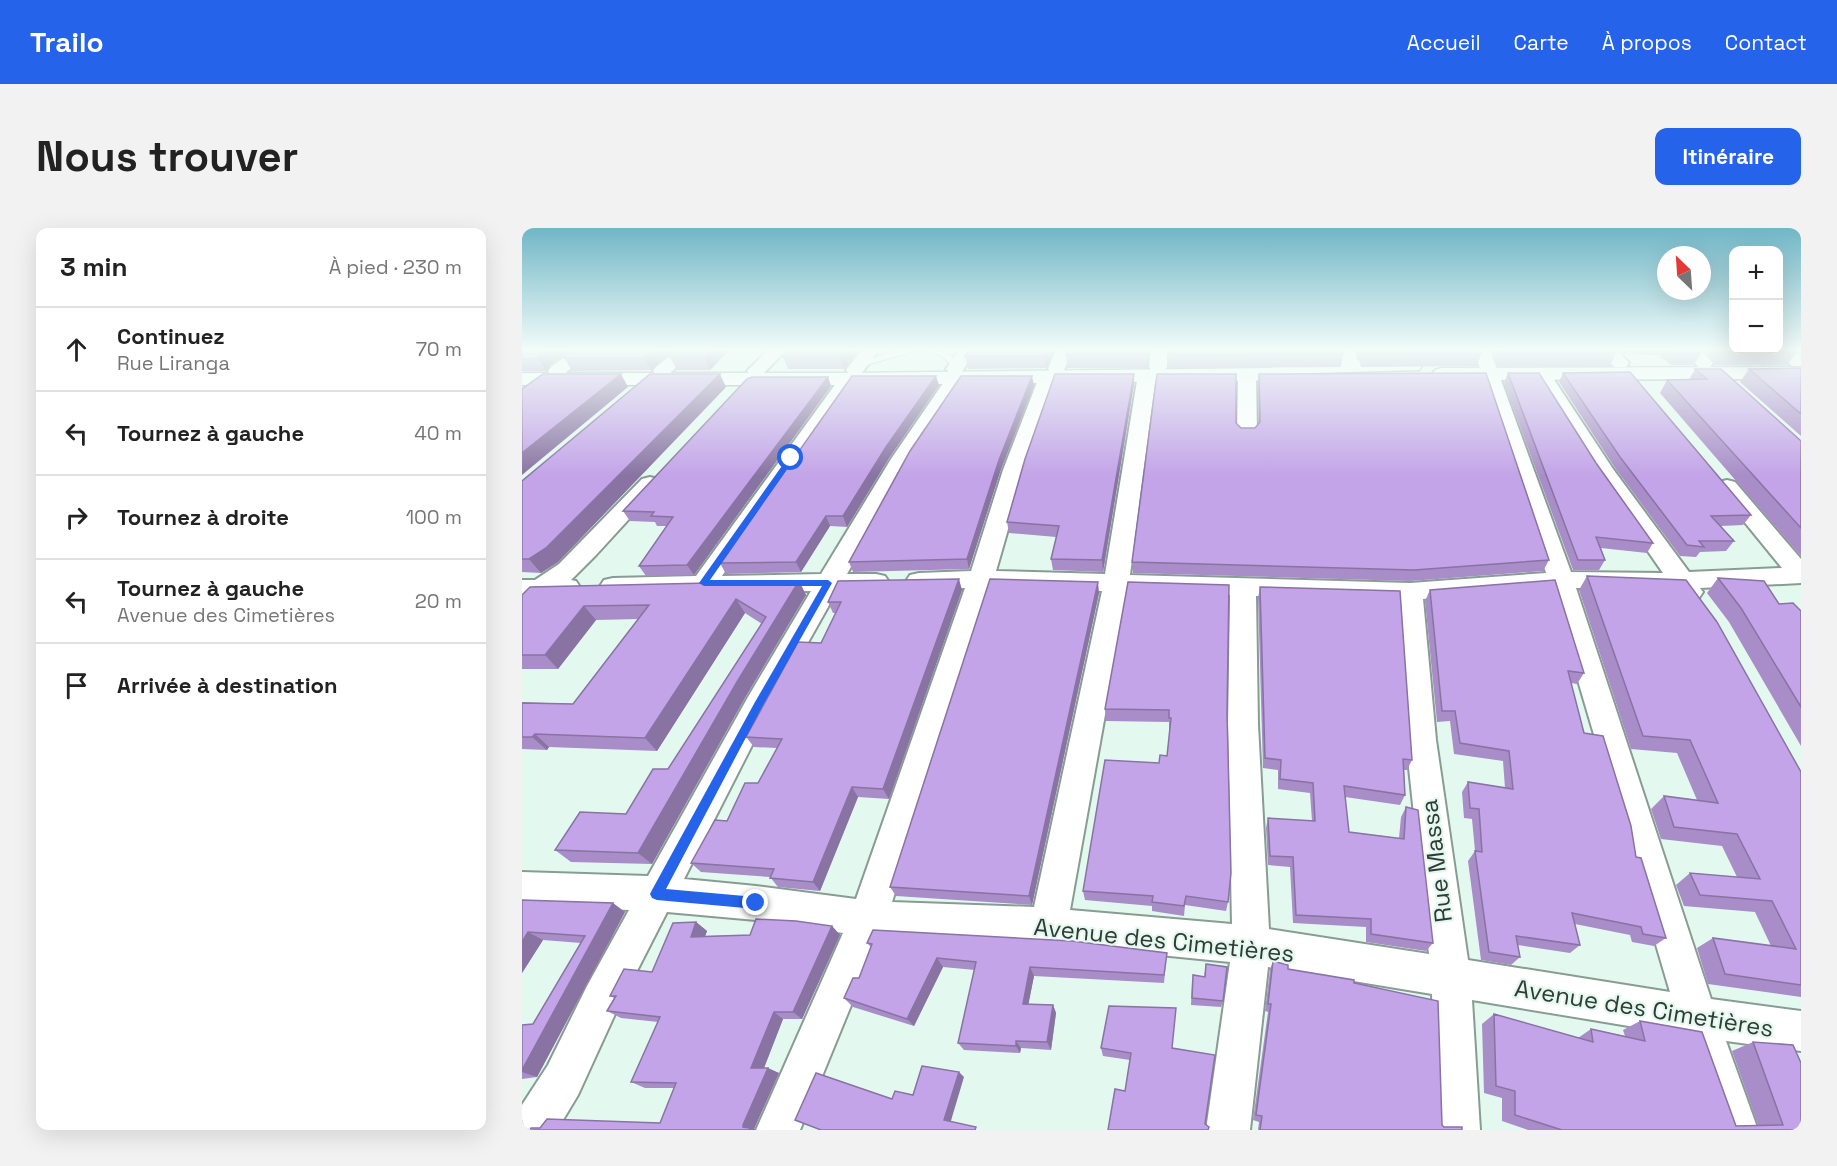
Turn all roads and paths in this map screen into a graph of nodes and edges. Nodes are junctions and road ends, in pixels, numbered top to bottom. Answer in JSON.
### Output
{"nodes":[{"id":1,"x":637,"y":392,"type":"edge"},
{"id":2,"x":735,"y":392,"type":"edge"},
{"id":3,"x":839,"y":392,"type":"edge"},
{"id":4,"x":942,"y":392,"type":"edge"},
{"id":5,"x":1046,"y":392,"type":"edge"},
{"id":6,"x":1150,"y":392,"type":"edge"},
{"id":7,"x":1249,"y":392,"type":"edge"},
{"id":8,"x":1496,"y":392,"type":"edge"},
{"id":9,"x":1553,"y":392,"type":"edge"},
{"id":10,"x":731,"y":397,"type":"edge"},
{"id":11,"x":625,"y":402,"type":"edge"},
{"id":12,"x":1247,"y":432,"type":"edge"},
{"id":13,"x":666,"y":466,"type":"edge"},
{"id":14,"x":1716,"y":474,"type":"edge"},
{"id":15,"x":1801,"y":575,"type":"edge"},
{"id":16,"x":981,"y":579,"type":"junction"},
{"id":17,"x":1561,"y":579,"type":"junction"},
{"id":18,"x":1681,"y":581,"type":"junction"},
{"id":19,"x":704,"y":583,"type":"junction"},
{"id":20,"x":828,"y":583,"type":"junction"},
{"id":21,"x":1116,"y":584,"type":"junction"},
{"id":22,"x":1243,"y":586,"type":"junction"},
{"id":23,"x":531,"y":588,"type":"edge"},
{"id":24,"x":1410,"y":592,"type":"junction"},
{"id":25,"x":522,"y":606,"type":"edge"},
{"id":26,"x":1706,"y":612,"type":"edge"},
{"id":27,"x":522,"y":889,"type":"edge"},
{"id":28,"x":657,"y":894,"type":"junction"},
{"id":29,"x":868,"y":919,"type":"junction"},
{"id":30,"x":1049,"y":926,"type":"junction"},
{"id":31,"x":1251,"y":945,"type":"junction"},
{"id":32,"x":1450,"y":979,"type":"junction"},
{"id":33,"x":1697,"y":1017,"type":"junction"},
{"id":34,"x":1801,"y":1031,"type":"edge"},
{"id":35,"x":532,"y":1130,"type":"edge"},
{"id":36,"x":778,"y":1130,"type":"edge"},
{"id":37,"x":1228,"y":1130,"type":"edge"},
{"id":38,"x":1458,"y":1130,"type":"edge"},
{"id":39,"x":1736,"y":1130,"type":"edge"}],
"edges":[{"from":1,"to":11,"type":"street"},
{"from":2,"to":10,"type":"street"},
{"from":3,"to":19,"type":"street"},
{"from":4,"to":20,"type":"street"},
{"from":5,"to":16,"type":"street"},
{"from":6,"to":21,"type":"street"},
{"from":7,"to":12,"type":"street"},
{"from":8,"to":17,"type":"street"},
{"from":9,"to":18,"type":"street"},
{"from":13,"to":23,"type":"street"},
{"from":14,"to":15,"type":"street"},
{"from":15,"to":18,"type":"street"},
{"from":16,"to":20,"type":"street"},
{"from":16,"to":21,"type":"street"},
{"from":16,"to":29,"type":"street"},
{"from":17,"to":18,"type":"street"},
{"from":17,"to":24,"type":"street"},
{"from":17,"to":33,"type":"street"},
{"from":18,"to":26,"type":"street"},
{"from":19,"to":20,"type":"street"},
{"from":19,"to":23,"type":"street"},
{"from":20,"to":28,"type":"street"},
{"from":21,"to":22,"type":"street"},
{"from":21,"to":30,"type":"street"},
{"from":22,"to":24,"type":"street"},
{"from":22,"to":31,"type":"street"},
{"from":23,"to":25,"type":"street"},
{"from":24,"to":32,"type":"street","name":"Rue Massa"},
{"from":27,"to":28,"type":"street","name":"Avenue des Cimetières"},
{"from":28,"to":29,"type":"street","name":"Avenue des Cimetières"},
{"from":28,"to":35,"type":"street"},
{"from":29,"to":30,"type":"street","name":"Avenue des Cimetières"},
{"from":29,"to":36,"type":"street"},
{"from":30,"to":31,"type":"street","name":"Avenue des Cimetières"},
{"from":31,"to":32,"type":"street","name":"Avenue des Cimetières"},
{"from":31,"to":37,"type":"street"},
{"from":32,"to":33,"type":"street","name":"Avenue des Cimetières"},
{"from":32,"to":38,"type":"street","name":"Rue Massa"},
{"from":33,"to":34,"type":"street","name":"Avenue des Cimetières"},
{"from":33,"to":39,"type":"street"}]}
